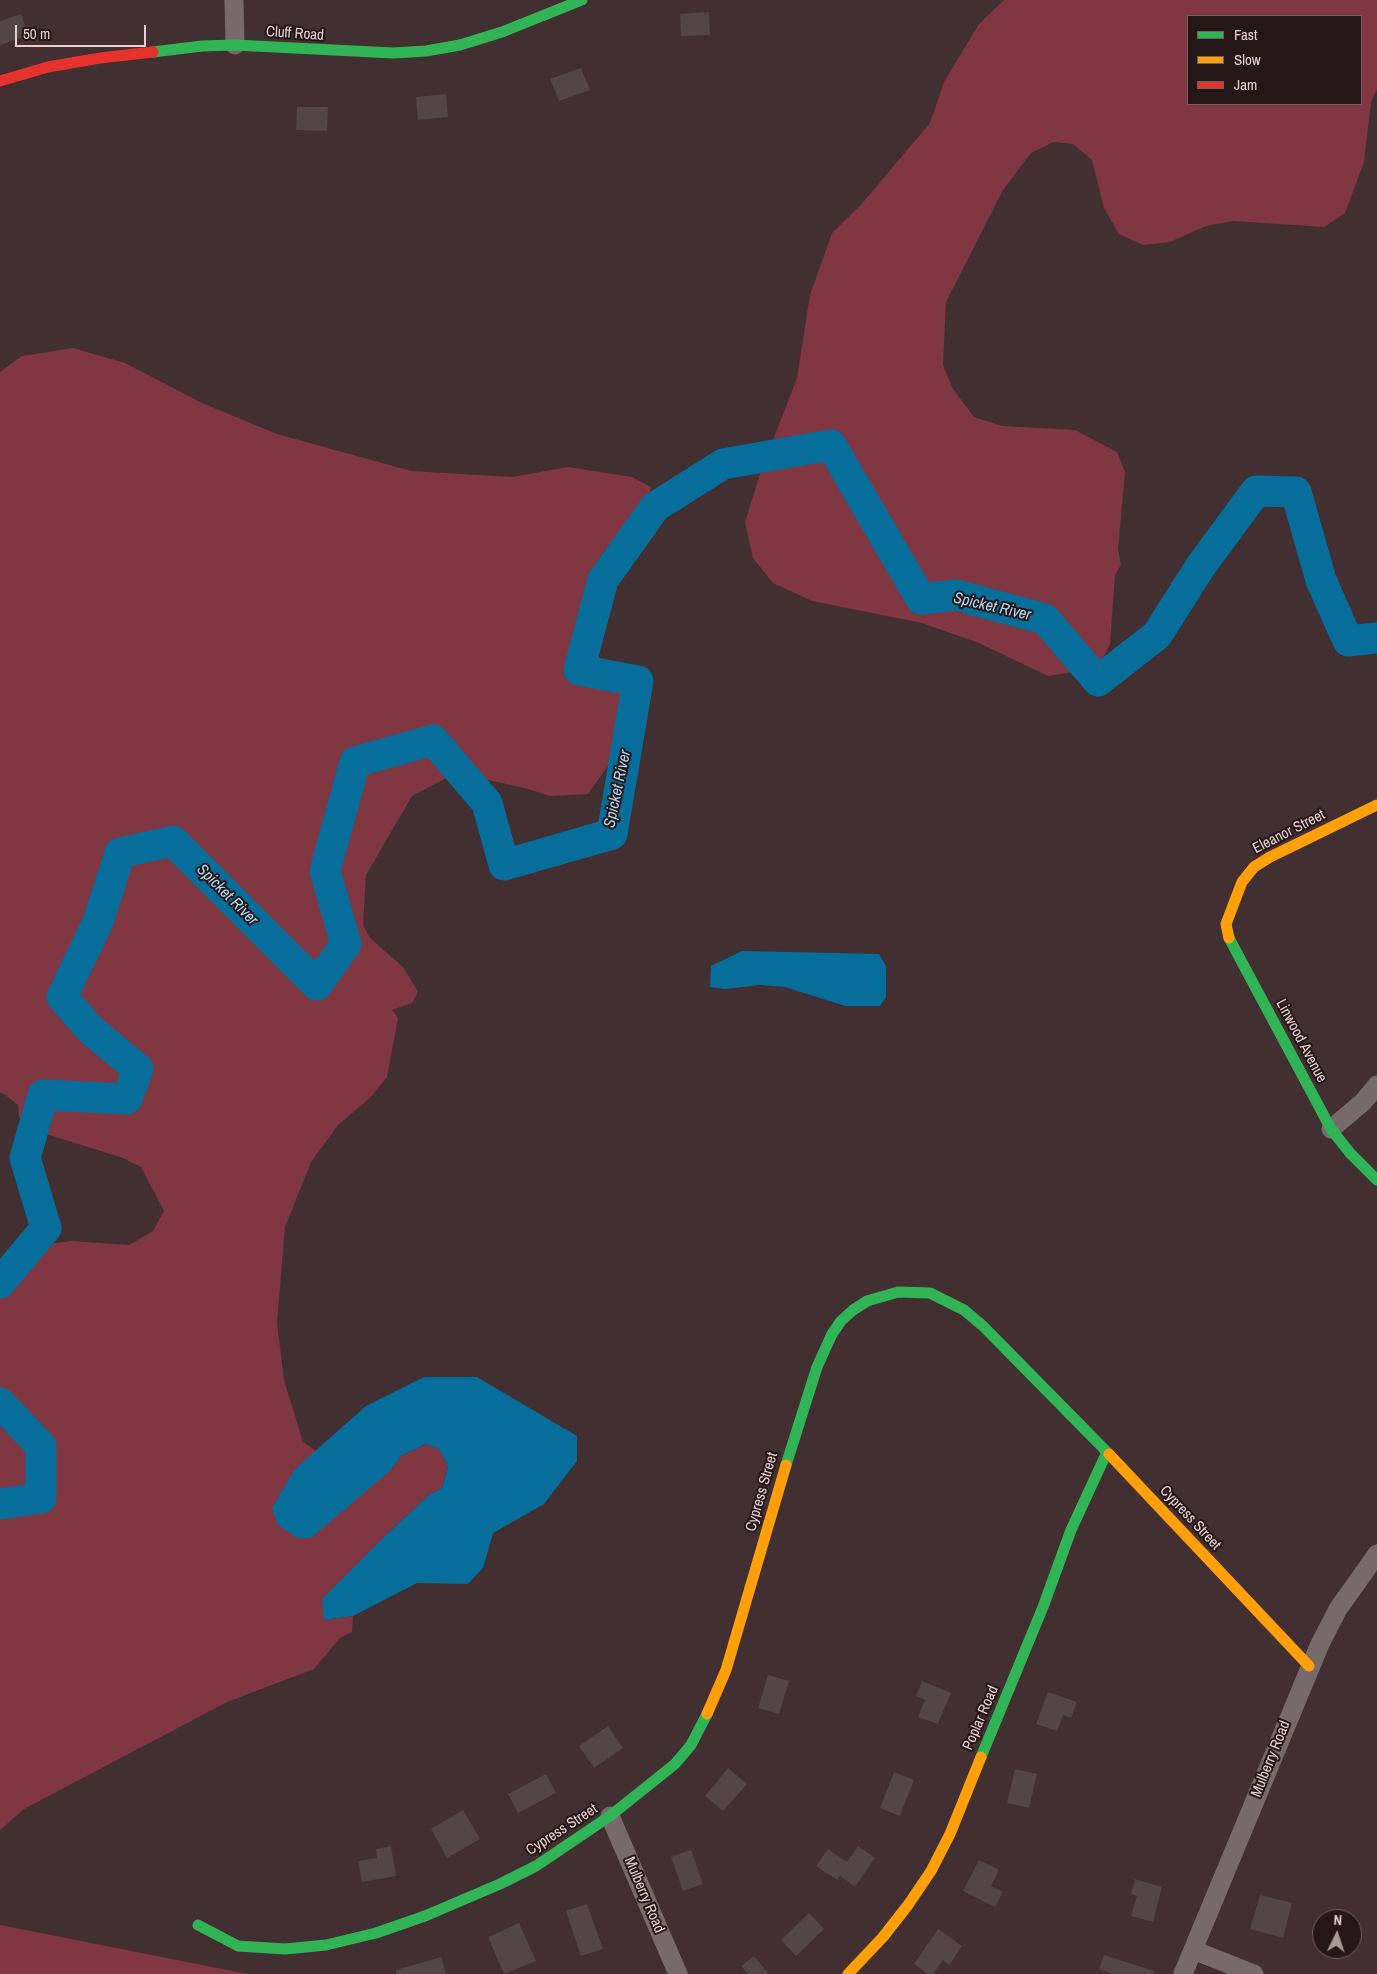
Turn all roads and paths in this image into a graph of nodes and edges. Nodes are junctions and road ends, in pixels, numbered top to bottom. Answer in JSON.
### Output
{"nodes":[{"id":1,"x":234,"y":0,"type":"edge"},
{"id":2,"x":582,"y":0,"type":"edge"},
{"id":3,"x":235,"y":45,"type":"junction"},
{"id":4,"x":0,"y":81,"type":"edge"},
{"id":5,"x":1377,"y":805,"type":"edge"},
{"id":6,"x":1233,"y":904,"type":"joint"},
{"id":7,"x":1377,"y":1085,"type":"edge"},
{"id":8,"x":1331,"y":1129,"type":"junction"},
{"id":9,"x":1377,"y":1180,"type":"edge"},
{"id":10,"x":1106,"y":1452,"type":"junction"},
{"id":11,"x":1377,"y":1554,"type":"edge"},
{"id":12,"x":1309,"y":1666,"type":"junction"},
{"id":13,"x":610,"y":1816,"type":"junction"},
{"id":14,"x":198,"y":1925,"type":"dead end"},
{"id":15,"x":1193,"y":1950,"type":"junction"},
{"id":16,"x":678,"y":1974,"type":"edge"},
{"id":17,"x":848,"y":1974,"type":"edge"},
{"id":18,"x":1183,"y":1974,"type":"edge"},
{"id":19,"x":1254,"y":1974,"type":"edge"}],
"edges":[{"from":1,"to":3,"type":"street"},
{"from":2,"to":3,"type":"street","name":"Cluff Road"},
{"from":3,"to":4,"type":"street","name":"Cluff Road"},
{"from":5,"to":6,"type":"street","name":"Eleanor Street"},
{"from":6,"to":8,"type":"street","name":"Linwood Avenue"},
{"from":7,"to":8,"type":"street"},
{"from":8,"to":9,"type":"street","name":"Linwood Avenue"},
{"from":10,"to":12,"type":"street","name":"Cypress Street"},
{"from":10,"to":13,"type":"street","name":"Cypress Street"},
{"from":10,"to":17,"type":"street","name":"Poplar Road"},
{"from":11,"to":12,"type":"street","name":"Mulberry Road"},
{"from":12,"to":15,"type":"street","name":"Mulberry Road"},
{"from":13,"to":14,"type":"street","name":"Cypress Street"},
{"from":13,"to":16,"type":"street","name":"Mulberry Road"},
{"from":15,"to":18,"type":"street","name":"Mulberry Road"},
{"from":15,"to":19,"type":"street"}]}
